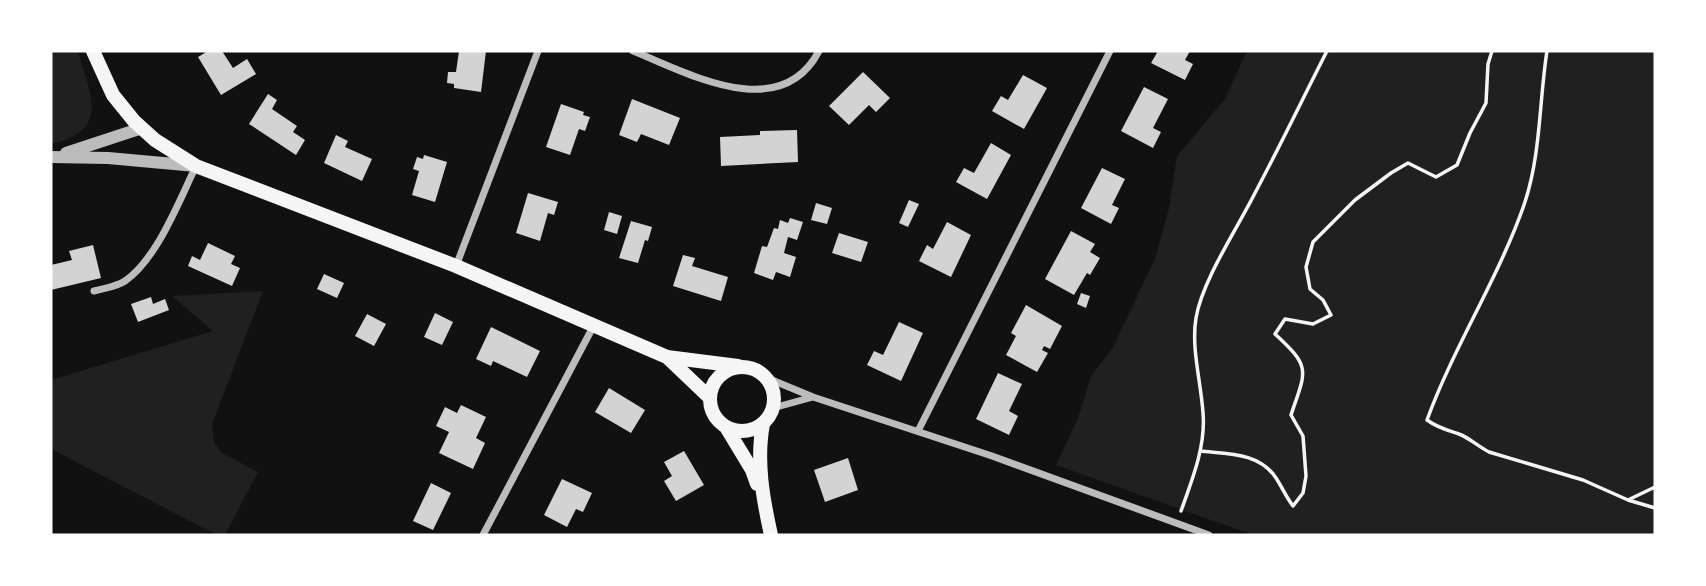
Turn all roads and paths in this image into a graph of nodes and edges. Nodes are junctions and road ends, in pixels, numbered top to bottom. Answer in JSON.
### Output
{"nodes":[{"id":1,"x":93,"y":51,"type":"edge"},
{"id":2,"x":538,"y":51,"type":"edge"},
{"id":3,"x":633,"y":51,"type":"edge"},
{"id":4,"x":819,"y":51,"type":"edge"},
{"id":5,"x":1111,"y":51,"type":"edge"},
{"id":6,"x":1327,"y":51,"type":"edge"},
{"id":7,"x":1492,"y":51,"type":"edge"},
{"id":8,"x":1547,"y":51,"type":"edge"},
{"id":9,"x":142,"y":128,"type":"junction"},
{"id":10,"x":51,"y":157,"type":"edge"},
{"id":11,"x":196,"y":166,"type":"junction"},
{"id":12,"x":456,"y":266,"type":"junction"},
{"id":13,"x":94,"y":291,"type":"dead end"},
{"id":14,"x":594,"y":325,"type":"junction"},
{"id":15,"x":667,"y":357,"type":"junction"},
{"id":16,"x":738,"y":366,"type":"junction"},
{"id":17,"x":767,"y":378,"type":"junction"},
{"id":18,"x":813,"y":397,"type":"junction"},
{"id":19,"x":710,"y":398,"type":"junction"},
{"id":20,"x":773,"y":408,"type":"junction"},
{"id":21,"x":763,"y":424,"type":"junction"},
{"id":22,"x":726,"y":427,"type":"junction"},
{"id":23,"x":918,"y":431,"type":"junction"},
{"id":24,"x":1200,"y":451,"type":"junction"},
{"id":25,"x":1655,"y":487,"type":"edge"},
{"id":26,"x":1628,"y":500,"type":"junction"},
{"id":27,"x":764,"y":505,"type":"junction"},
{"id":28,"x":1655,"y":508,"type":"edge"},
{"id":29,"x":1177,"y":523,"type":"junction"},
{"id":30,"x":483,"y":535,"type":"edge"},
{"id":31,"x":771,"y":535,"type":"edge"},
{"id":32,"x":1209,"y":535,"type":"edge"}],
"edges":[{"from":1,"to":9,"type":"main road"},
{"from":2,"to":12,"type":"street"},
{"from":3,"to":4,"type":"street"},
{"from":5,"to":23,"type":"street"},
{"from":6,"to":24,"type":"path"},
{"from":7,"to":24,"type":"path"},
{"from":8,"to":26,"type":"path"},
{"from":9,"to":10,"type":"street"},
{"from":9,"to":11,"type":"main road"},
{"from":10,"to":11,"type":"street"},
{"from":11,"to":12,"type":"main road"},
{"from":11,"to":13,"type":"street"},
{"from":12,"to":14,"type":"main road"},
{"from":14,"to":15,"type":"main road"},
{"from":14,"to":30,"type":"street"},
{"from":15,"to":16,"type":"main road"},
{"from":15,"to":19,"type":"main road"},
{"from":16,"to":17,"type":"main road"},
{"from":16,"to":19,"type":"main road"},
{"from":17,"to":18,"type":"street"},
{"from":17,"to":20,"type":"main road"},
{"from":18,"to":20,"type":"street"},
{"from":18,"to":23,"type":"street"},
{"from":19,"to":22,"type":"main road"},
{"from":20,"to":21,"type":"main road"},
{"from":21,"to":22,"type":"main road"},
{"from":21,"to":27,"type":"main road"},
{"from":22,"to":27,"type":"main road"},
{"from":23,"to":29,"type":"street"},
{"from":24,"to":29,"type":"path"},
{"from":25,"to":26,"type":"path"},
{"from":26,"to":28,"type":"path"},
{"from":27,"to":31,"type":"main road"},
{"from":29,"to":32,"type":"street"}]}
